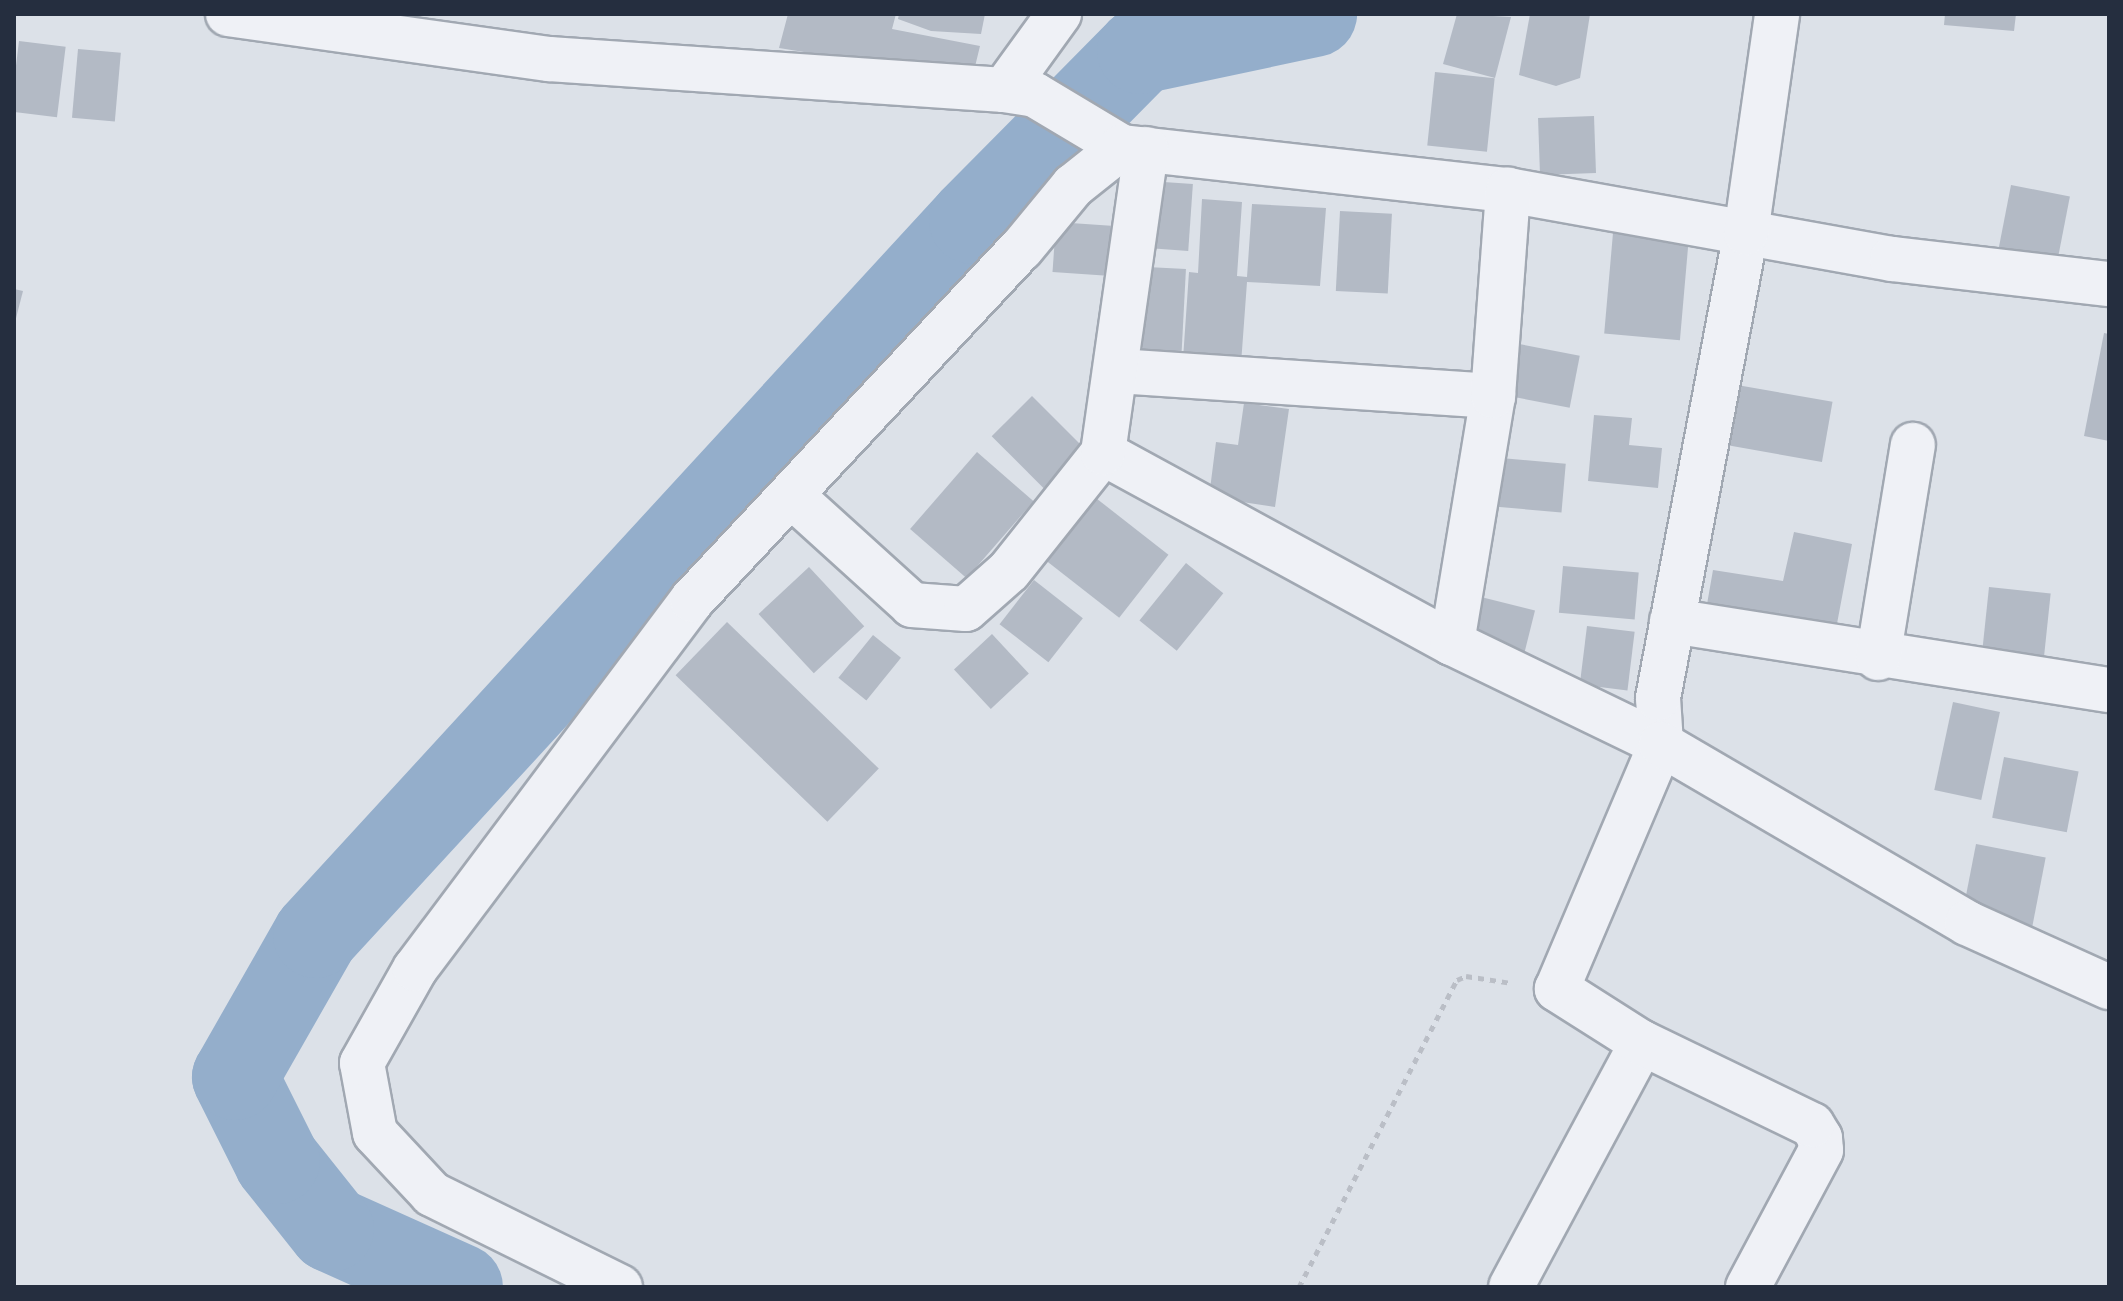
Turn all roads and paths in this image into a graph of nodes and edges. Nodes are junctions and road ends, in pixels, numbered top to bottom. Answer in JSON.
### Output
{"nodes":[{"id":1,"x":228,"y":14,"type":"edge"},
{"id":2,"x":1059,"y":14,"type":"edge"},
{"id":3,"x":1777,"y":14,"type":"edge"},
{"id":4,"x":1020,"y":92,"type":"junction"},
{"id":5,"x":1127,"y":146,"type":"junction"},
{"id":6,"x":1508,"y":190,"type":"junction"},
{"id":7,"x":1746,"y":233,"type":"junction"},
{"id":8,"x":2109,"y":284,"type":"edge"},
{"id":9,"x":1117,"y":371,"type":"junction"},
{"id":10,"x":1493,"y":396,"type":"junction"},
{"id":11,"x":1913,"y":445,"type":"dead end"},
{"id":12,"x":1103,"y":453,"type":"junction"},
{"id":13,"x":792,"y":496,"type":"junction"},
{"id":14,"x":1672,"y":621,"type":"junction"},
{"id":15,"x":1452,"y":643,"type":"junction"},
{"id":16,"x":1878,"y":658,"type":"junction"},
{"id":17,"x":2109,"y":690,"type":"edge"},
{"id":18,"x":1661,"y":744,"type":"junction"},
{"id":19,"x":2109,"y":987,"type":"edge"},
{"id":20,"x":1557,"y":989,"type":"junction"},
{"id":21,"x":1642,"y":1043,"type":"junction"},
{"id":22,"x":620,"y":1287,"type":"edge"},
{"id":23,"x":1299,"y":1287,"type":"edge"},
{"id":24,"x":1511,"y":1287,"type":"edge"},
{"id":25,"x":1748,"y":1287,"type":"edge"}],
"edges":[{"from":1,"to":4,"type":"street"},
{"from":2,"to":4,"type":"street"},
{"from":3,"to":7,"type":"street"},
{"from":4,"to":5,"type":"street"},
{"from":5,"to":6,"type":"street"},
{"from":5,"to":9,"type":"street"},
{"from":5,"to":13,"type":"street"},
{"from":6,"to":7,"type":"street"},
{"from":6,"to":10,"type":"street"},
{"from":7,"to":8,"type":"street"},
{"from":7,"to":14,"type":"street"},
{"from":9,"to":10,"type":"street"},
{"from":9,"to":12,"type":"street"},
{"from":10,"to":15,"type":"street"},
{"from":11,"to":16,"type":"street"},
{"from":12,"to":13,"type":"street"},
{"from":12,"to":15,"type":"street"},
{"from":13,"to":22,"type":"street"},
{"from":14,"to":16,"type":"street"},
{"from":14,"to":18,"type":"street"},
{"from":15,"to":18,"type":"street"},
{"from":16,"to":17,"type":"street"},
{"from":18,"to":19,"type":"street"},
{"from":18,"to":20,"type":"street"},
{"from":20,"to":21,"type":"street"},
{"from":20,"to":23,"type":"path"},
{"from":21,"to":24,"type":"street"},
{"from":21,"to":25,"type":"street"}]}
